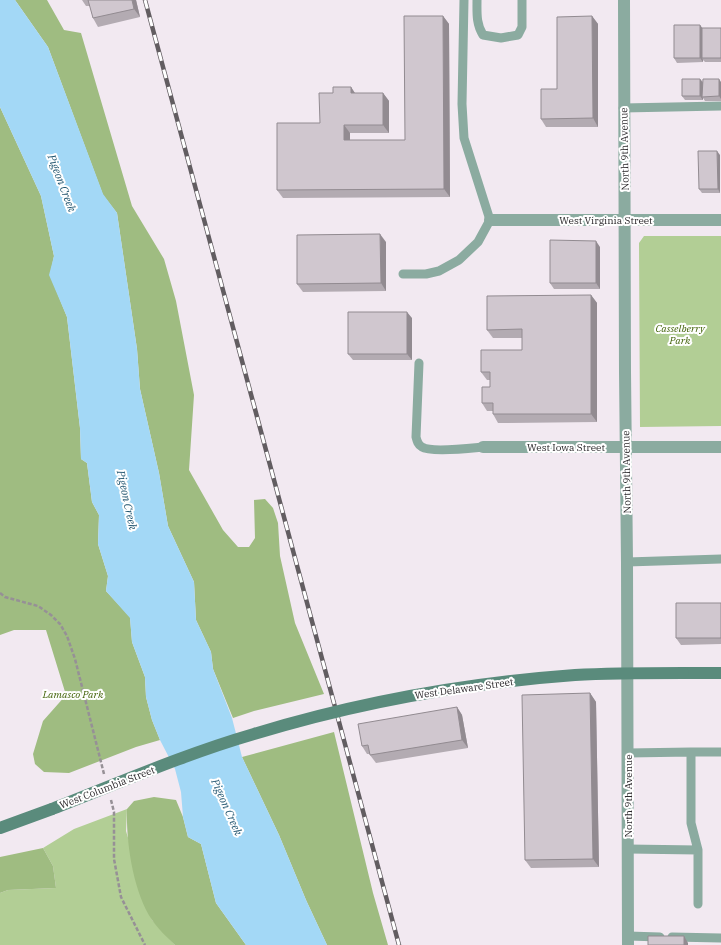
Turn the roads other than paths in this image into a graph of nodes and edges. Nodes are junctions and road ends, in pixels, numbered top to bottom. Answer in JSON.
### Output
{"nodes":[{"id":1,"x":464,"y":0,"type":"edge"},
{"id":2,"x":477,"y":0,"type":"edge"},
{"id":3,"x":522,"y":0,"type":"edge"},
{"id":4,"x":624,"y":0,"type":"edge"},
{"id":5,"x":721,"y":106,"type":"edge"},
{"id":6,"x":623,"y":108,"type":"junction"},
{"id":7,"x":490,"y":220,"type":"junction"},
{"id":8,"x":625,"y":220,"type":"junction"},
{"id":9,"x":721,"y":220,"type":"edge"},
{"id":10,"x":403,"y":274,"type":"dead end"},
{"id":11,"x":419,"y":363,"type":"dead end"},
{"id":12,"x":483,"y":447,"type":"joint"},
{"id":13,"x":626,"y":447,"type":"junction"},
{"id":14,"x":721,"y":447,"type":"edge"},
{"id":15,"x":721,"y":559,"type":"edge"},
{"id":16,"x":627,"y":562,"type":"junction"},
{"id":17,"x":721,"y":673,"type":"edge"},
{"id":18,"x":214,"y":746,"type":"joint"},
{"id":19,"x":692,"y":752,"type":"junction"},
{"id":20,"x":721,"y":752,"type":"edge"},
{"id":21,"x":628,"y":753,"type":"junction"},
{"id":22,"x":0,"y":828,"type":"edge"},
{"id":23,"x":628,"y":850,"type":"junction"},
{"id":24,"x":698,"y":850,"type":"junction"},
{"id":25,"x":698,"y":904,"type":"dead end"},
{"id":26,"x":628,"y":940,"type":"edge"},
{"id":27,"x":720,"y":940,"type":"edge"}],
"edges":[{"from":1,"to":7,"type":"lane"},
{"from":2,"to":3,"type":"lane"},
{"from":4,"to":6,"type":"street","name":"North 9th Avenue"},
{"from":5,"to":6,"type":"lane"},
{"from":6,"to":8,"type":"street","name":"North 9th Avenue"},
{"from":7,"to":8,"type":"street","name":"West Virginia Street"},
{"from":7,"to":10,"type":"lane"},
{"from":8,"to":9,"type":"street","name":"West Virginia Street"},
{"from":8,"to":13,"type":"street","name":"North 9th Avenue"},
{"from":11,"to":12,"type":"lane"},
{"from":12,"to":13,"type":"street","name":"West Iowa Street"},
{"from":13,"to":14,"type":"street","name":"West Iowa Street"},
{"from":13,"to":16,"type":"street","name":"North 9th Avenue"},
{"from":15,"to":16,"type":"lane"},
{"from":16,"to":21,"type":"street","name":"North 9th Avenue"},
{"from":17,"to":18,"type":"main road","name":"West Delaware Street","bridge":true},
{"from":18,"to":22,"type":"main road","name":"West Columbia Street","bridge":true},
{"from":19,"to":20,"type":"lane"},
{"from":19,"to":21,"type":"lane"},
{"from":19,"to":24,"type":"lane"},
{"from":21,"to":23,"type":"street","name":"North 9th Avenue"},
{"from":23,"to":24,"type":"lane"},
{"from":23,"to":26,"type":"street","name":"North 9th Avenue"},
{"from":24,"to":25,"type":"lane"},
{"from":26,"to":27,"type":"lane"}]}
